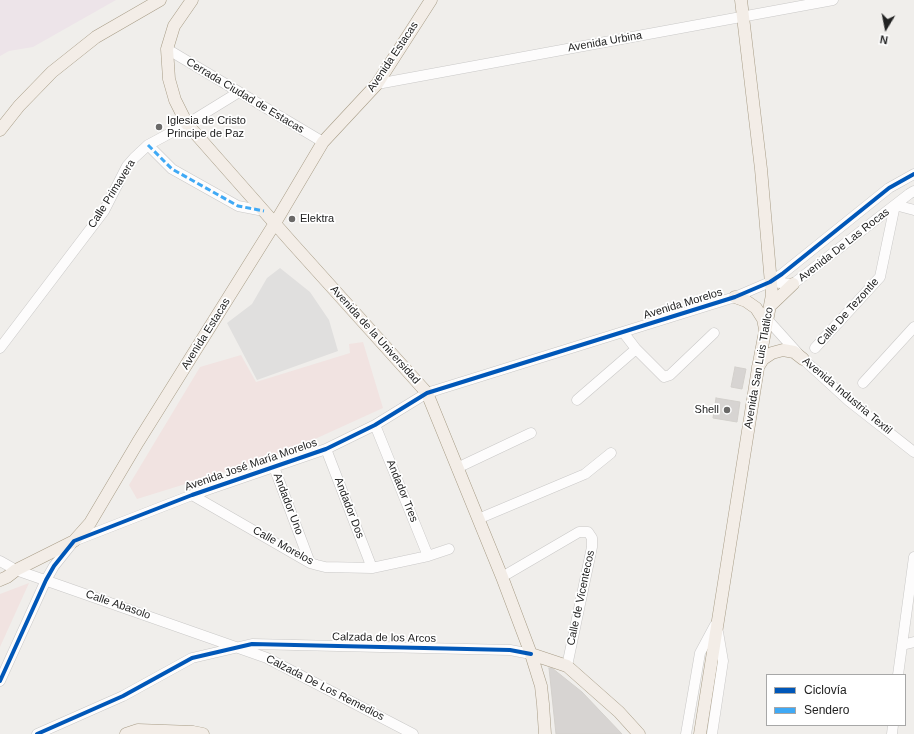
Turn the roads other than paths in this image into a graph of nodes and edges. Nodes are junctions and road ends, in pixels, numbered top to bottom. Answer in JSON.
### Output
{"nodes":[{"id":1,"x":160,"y":0,"type":"edge"},
{"id":2,"x":192,"y":0,"type":"edge"},
{"id":3,"x":431,"y":0,"type":"edge"},
{"id":4,"x":741,"y":0,"type":"edge"},
{"id":5,"x":833,"y":0,"type":"edge"},
{"id":6,"x":742,"y":17,"type":"junction"},
{"id":7,"x":167,"y":49,"type":"junction"},
{"id":8,"x":377,"y":84,"type":"junction"},
{"id":9,"x":239,"y":92,"type":"junction"},
{"id":10,"x":187,"y":124,"type":"junction"},
{"id":11,"x":0,"y":130,"type":"edge"},
{"id":12,"x":323,"y":142,"type":"junction"},
{"id":13,"x":148,"y":145,"type":"junction"},
{"id":14,"x":914,"y":174,"type":"edge"},
{"id":15,"x":914,"y":191,"type":"edge"},
{"id":16,"x":895,"y":205,"type":"junction"},
{"id":17,"x":914,"y":210,"type":"edge"},
{"id":18,"x":264,"y":211,"type":"junction"},
{"id":19,"x":275,"y":223,"type":"junction"},
{"id":20,"x":770,"y":282,"type":"junction"},
{"id":21,"x":793,"y":284,"type":"junction"},
{"id":22,"x":735,"y":297,"type":"junction"},
{"id":23,"x":770,"y":304,"type":"junction"},
{"id":24,"x":766,"y":325,"type":"junction"},
{"id":25,"x":914,"y":327,"type":"edge"},
{"id":26,"x":623,"y":332,"type":"junction"},
{"id":27,"x":714,"y":333,"type":"dead end"},
{"id":28,"x":0,"y":348,"type":"edge"},
{"id":29,"x":815,"y":348,"type":"dead end"},
{"id":30,"x":636,"y":349,"type":"junction"},
{"id":31,"x":803,"y":359,"type":"junction"},
{"id":32,"x":758,"y":368,"type":"junction"},
{"id":33,"x":863,"y":383,"type":"dead end"},
{"id":34,"x":427,"y":393,"type":"junction"},
{"id":35,"x":577,"y":400,"type":"dead end"},
{"id":36,"x":375,"y":425,"type":"junction"},
{"id":37,"x":531,"y":433,"type":"dead end"},
{"id":38,"x":326,"y":449,"type":"junction"},
{"id":39,"x":914,"y":452,"type":"edge"},
{"id":40,"x":611,"y":453,"type":"dead end"},
{"id":41,"x":274,"y":467,"type":"junction"},
{"id":42,"x":456,"y":468,"type":"junction"},
{"id":43,"x":192,"y":495,"type":"junction"},
{"id":44,"x":478,"y":519,"type":"junction"},
{"id":45,"x":74,"y":541,"type":"junction"},
{"id":46,"x":449,"y":549,"type":"dead end"},
{"id":47,"x":428,"y":556,"type":"junction"},
{"id":48,"x":914,"y":557,"type":"edge"},
{"id":49,"x":0,"y":561,"type":"edge"},
{"id":50,"x":310,"y":563,"type":"junction"},
{"id":51,"x":372,"y":568,"type":"junction"},
{"id":52,"x":16,"y":570,"type":"junction"},
{"id":53,"x":0,"y":573,"type":"edge"},
{"id":54,"x":502,"y":577,"type":"junction"},
{"id":55,"x":0,"y":580,"type":"edge"},
{"id":56,"x":46,"y":580,"type":"junction"},
{"id":57,"x":716,"y":624,"type":"junction"},
{"id":58,"x":914,"y":642,"type":"edge"},
{"id":59,"x":902,"y":645,"type":"junction"},
{"id":60,"x":237,"y":648,"type":"junction"},
{"id":61,"x":531,"y":654,"type":"junction"},
{"id":62,"x":567,"y":666,"type":"junction"},
{"id":63,"x":898,"y":674,"type":"edge"},
{"id":64,"x":0,"y":681,"type":"edge"},
{"id":65,"x":37,"y":734,"type":"edge"},
{"id":66,"x":126,"y":734,"type":"edge"},
{"id":67,"x":203,"y":734,"type":"edge"},
{"id":68,"x":413,"y":734,"type":"edge"},
{"id":69,"x":545,"y":734,"type":"edge"},
{"id":70,"x":640,"y":734,"type":"edge"},
{"id":71,"x":686,"y":734,"type":"edge"},
{"id":72,"x":700,"y":734,"type":"edge"},
{"id":73,"x":712,"y":734,"type":"edge"}],
"edges":[{"from":1,"to":11,"type":"main road"},
{"from":2,"to":7,"type":"main road","name":"Avenida de la Universidad"},
{"from":3,"to":8,"type":"main road","name":"Avenida Estacas"},
{"from":4,"to":6,"type":"main road","name":"Avenida San Luis Tlatilco"},
{"from":5,"to":6,"type":"street","name":"Avenida Urbina"},
{"from":6,"to":8,"type":"street","name":"Avenida Urbina"},
{"from":6,"to":20,"type":"main road","name":"Avenida San Luis Tlatilco"},
{"from":7,"to":9,"type":"street","name":"Cerrada Ciudad de Estacas"},
{"from":7,"to":10,"type":"main road","name":"Avenida de la Universidad"},
{"from":8,"to":12,"type":"main road","name":"Avenida Estacas"},
{"from":9,"to":10,"type":"street","name":"Calle Primavera"},
{"from":9,"to":12,"type":"street","name":"Cerrada Ciudad de Estacas"},
{"from":10,"to":13,"type":"street","name":"Calle Primavera"},
{"from":10,"to":18,"type":"main road","name":"Avenida de la Universidad"},
{"from":12,"to":19,"type":"main road","name":"Avenida Estacas"},
{"from":13,"to":18,"type":"street"},
{"from":13,"to":28,"type":"street","name":"Calle Primavera"},
{"from":14,"to":20,"type":"street","name":"Avenida Morelos"},
{"from":15,"to":16,"type":"street","name":"Avenida De Las Rocas"},
{"from":16,"to":17,"type":"street"},
{"from":16,"to":21,"type":"street","name":"Avenida De Las Rocas"},
{"from":16,"to":29,"type":"street","name":"Calle De Tezontle"},
{"from":18,"to":19,"type":"main road","name":"Avenida de la Universidad"},
{"from":19,"to":34,"type":"main road","name":"Avenida de la Universidad"},
{"from":19,"to":45,"type":"main road","name":"Avenida Estacas"},
{"from":20,"to":21,"type":"street","name":"Avenida De Las Rocas"},
{"from":20,"to":22,"type":"street","name":"Avenida Morelos"},
{"from":20,"to":23,"type":"main road","name":"Avenida San Luis Tlatilco"},
{"from":21,"to":23,"type":"main road"},
{"from":22,"to":24,"type":"main road"},
{"from":22,"to":26,"type":"street","name":"Avenida Morelos"},
{"from":23,"to":24,"type":"main road","name":"Avenida San Luis Tlatilco"},
{"from":24,"to":31,"type":"street","name":"Avenida Industria Textil"},
{"from":24,"to":32,"type":"main road","name":"Avenida San Luis Tlatilco"},
{"from":25,"to":33,"type":"street"},
{"from":26,"to":30,"type":"street"},
{"from":26,"to":34,"type":"street","name":"Avenida Morelos"},
{"from":27,"to":30,"type":"street"},
{"from":30,"to":35,"type":"street"},
{"from":31,"to":32,"type":"main road"},
{"from":31,"to":39,"type":"street","name":"Avenida Industria Textil"},
{"from":32,"to":57,"type":"main road","name":"Avenida San Luis Tlatilco"},
{"from":34,"to":36,"type":"street","name":"Avenida José María Morelos"},
{"from":34,"to":42,"type":"main road","name":"Avenida de la Universidad"},
{"from":36,"to":38,"type":"street","name":"Avenida José María Morelos"},
{"from":36,"to":47,"type":"street","name":"Andador Tres"},
{"from":37,"to":42,"type":"street"},
{"from":38,"to":41,"type":"street","name":"Avenida José María Morelos"},
{"from":38,"to":51,"type":"street","name":"Andador Dos"},
{"from":40,"to":44,"type":"street"},
{"from":41,"to":43,"type":"street","name":"Avenida José María Morelos"},
{"from":41,"to":50,"type":"street","name":"Andador Uno"},
{"from":42,"to":44,"type":"main road","name":"Avenida de la Universidad"},
{"from":43,"to":45,"type":"street","name":"Avenida José María Morelos"},
{"from":43,"to":50,"type":"street","name":"Calle Morelos"},
{"from":44,"to":54,"type":"main road","name":"Avenida de la Universidad"},
{"from":45,"to":52,"type":"main road","name":"Avenida José María Morelos"},
{"from":45,"to":56,"type":"street","name":"Avenida Estacas"},
{"from":46,"to":47,"type":"street","name":"Calle Morelos"},
{"from":47,"to":51,"type":"street","name":"Calle Morelos"},
{"from":48,"to":59,"type":"street"},
{"from":49,"to":52,"type":"street","name":"Calle Abasolo"},
{"from":50,"to":51,"type":"street","name":"Calle Morelos"},
{"from":52,"to":53,"type":"main road","name":"Avenida José María Morelos"},
{"from":52,"to":55,"type":"main road","name":"Avenida José María Morelos"},
{"from":52,"to":56,"type":"street","name":"Calle Abasolo"},
{"from":54,"to":61,"type":"main road","name":"Avenida de la Universidad"},
{"from":54,"to":62,"type":"street","name":"Calle de Vicentecos"},
{"from":56,"to":60,"type":"street","name":"Calle Abasolo"},
{"from":56,"to":64,"type":"street","name":"Avenida Estacas"},
{"from":57,"to":71,"type":"street"},
{"from":57,"to":72,"type":"main road","name":"Avenida San Luis Tlatilco"},
{"from":57,"to":73,"type":"street"},
{"from":58,"to":59,"type":"street"},
{"from":59,"to":63,"type":"street"},
{"from":60,"to":61,"type":"street","name":"Calzada de los Arcos"},
{"from":60,"to":65,"type":"street"},
{"from":60,"to":68,"type":"street","name":"Calzada De Los Remedios"},
{"from":61,"to":62,"type":"main road"},
{"from":61,"to":69,"type":"main road","name":"Avenida de la Universidad"},
{"from":62,"to":70,"type":"main road"},
{"from":66,"to":67,"type":"main road"}]}
